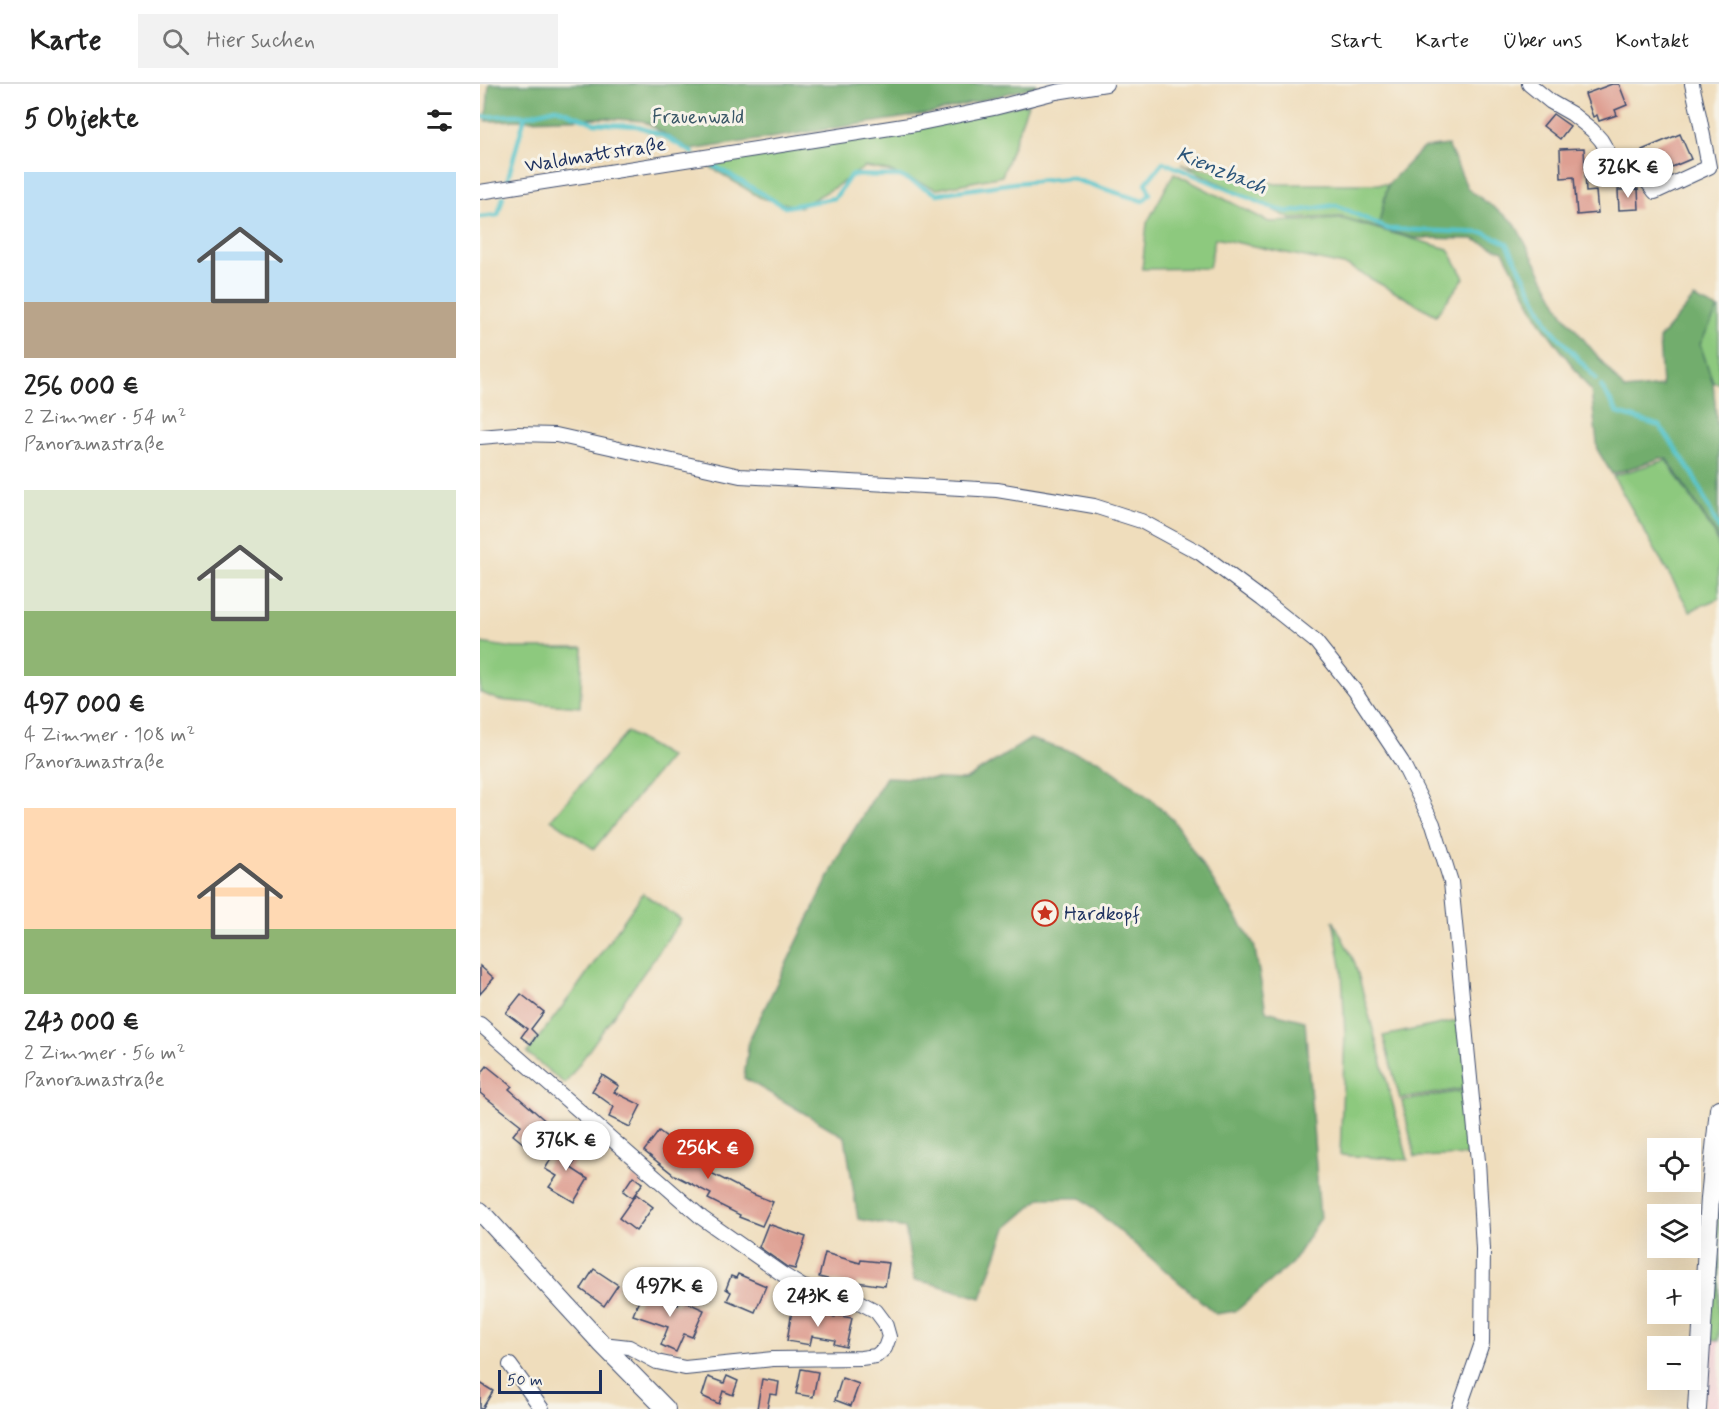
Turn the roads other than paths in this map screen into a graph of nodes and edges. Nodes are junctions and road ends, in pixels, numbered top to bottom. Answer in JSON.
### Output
{"nodes":[{"id":1,"x":1106,"y":84,"type":"edge"},
{"id":2,"x":1529,"y":84,"type":"edge"},
{"id":3,"x":1692,"y":84,"type":"edge"},
{"id":4,"x":480,"y":192,"type":"edge"},
{"id":5,"x":480,"y":437,"type":"edge"},
{"id":6,"x":480,"y":1024,"type":"edge"},
{"id":7,"x":1719,"y":1109,"type":"edge"},
{"id":8,"x":480,"y":1211,"type":"edge"},
{"id":9,"x":602,"y":1344,"type":"junction"},
{"id":10,"x":510,"y":1365,"type":"dead end"},
{"id":11,"x":542,"y":1409,"type":"edge"},
{"id":12,"x":666,"y":1409,"type":"edge"},
{"id":13,"x":1459,"y":1409,"type":"edge"},
{"id":14,"x":1697,"y":1409,"type":"edge"}],
"edges":[{"from":1,"to":4,"type":"street","name":"Waldmattstraße"},
{"from":2,"to":3,"type":"street"},
{"from":5,"to":13,"type":"street"},
{"from":6,"to":9,"type":"street"},
{"from":7,"to":14,"type":"main road"},
{"from":8,"to":9,"type":"main road"},
{"from":9,"to":12,"type":"main road"},
{"from":10,"to":11,"type":"street"}]}
